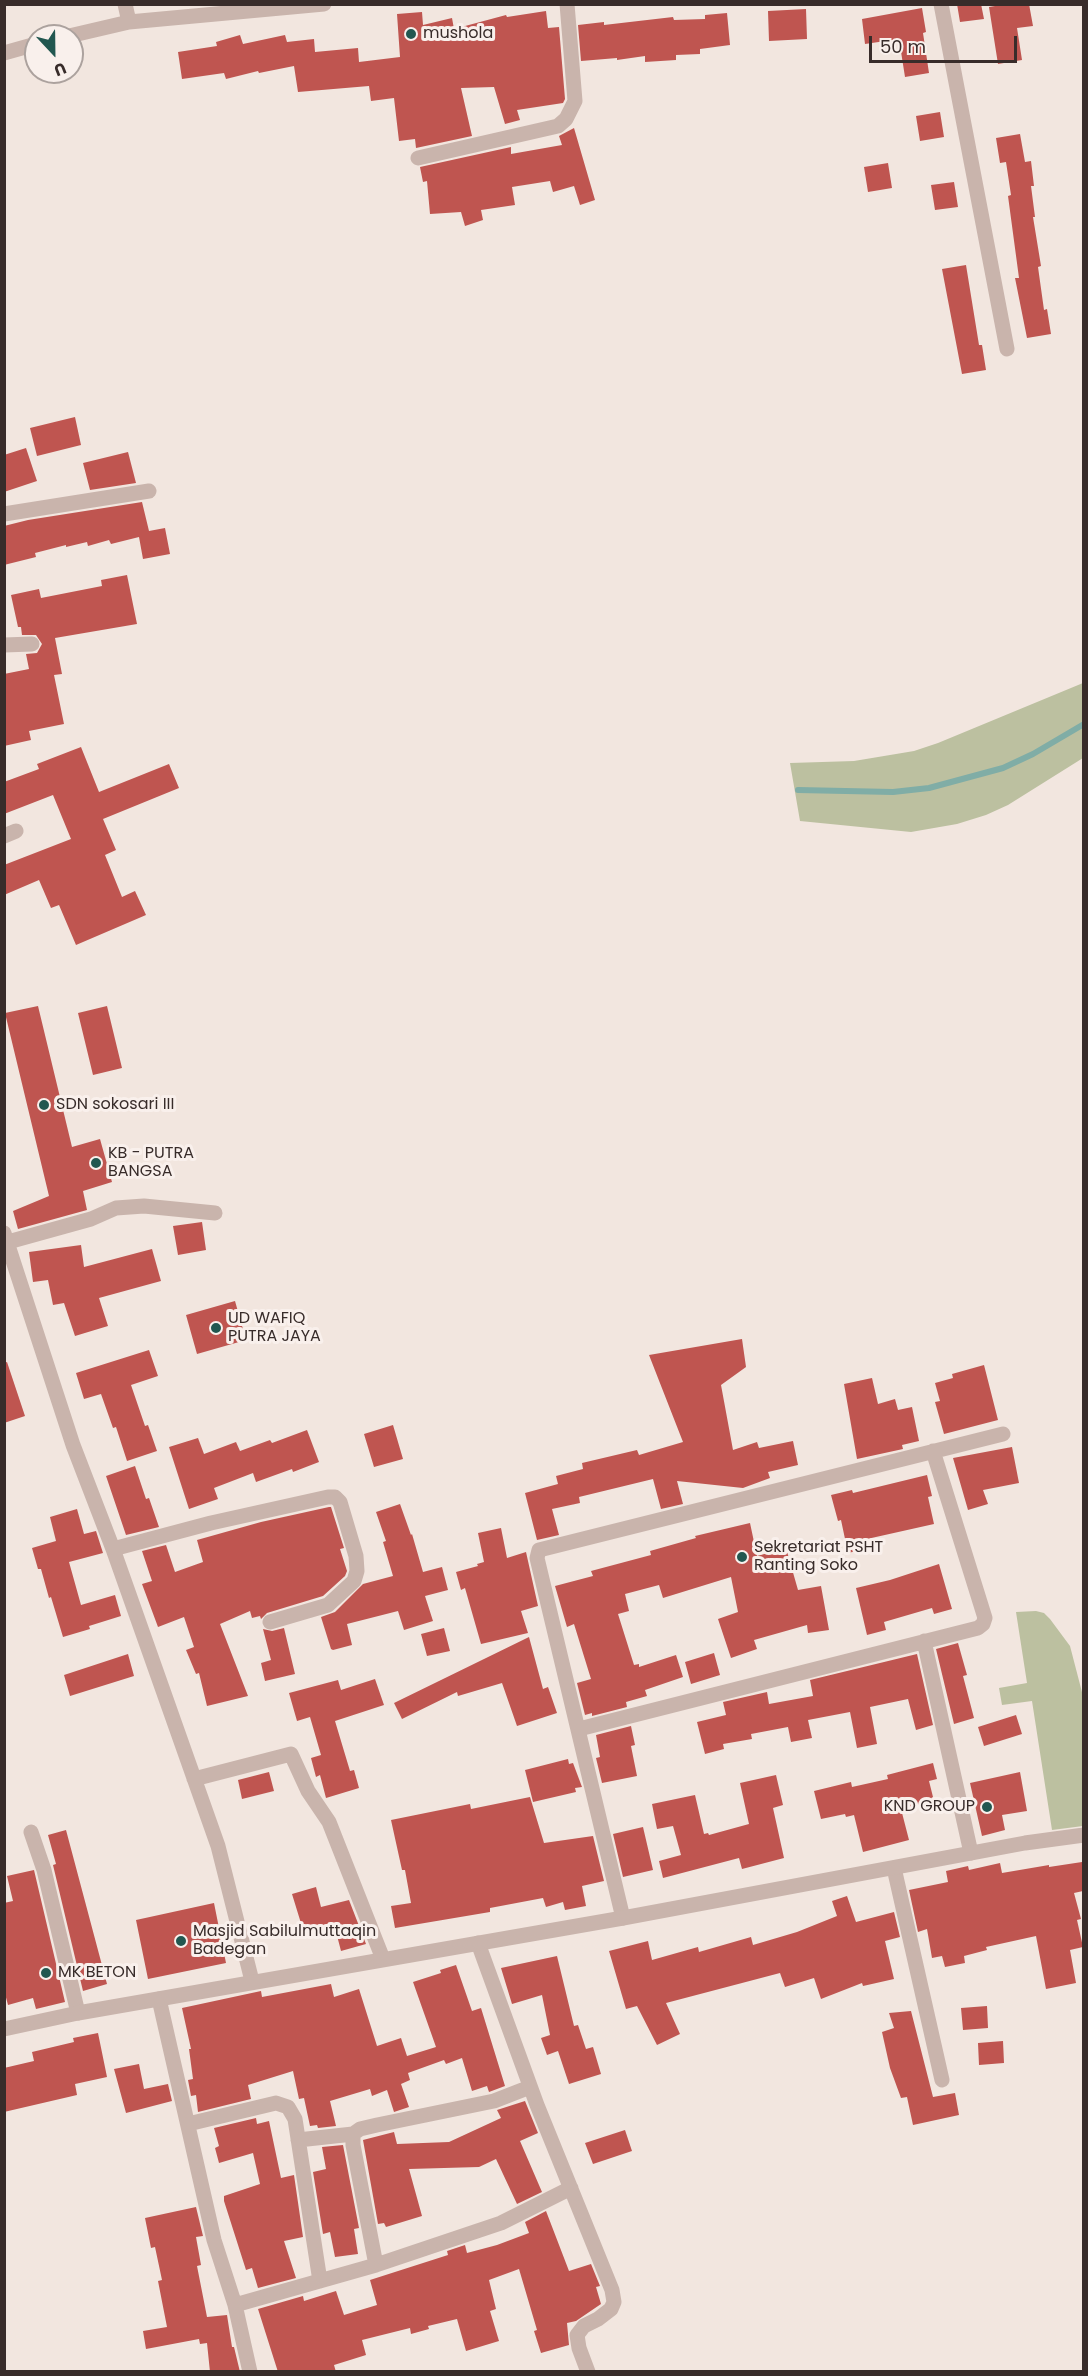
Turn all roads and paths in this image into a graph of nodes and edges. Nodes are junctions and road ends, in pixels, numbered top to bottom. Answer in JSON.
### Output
{"nodes":[{"id":1,"x":125,"y":4,"type":"edge"},
{"id":2,"x":324,"y":4,"type":"edge"},
{"id":3,"x":567,"y":4,"type":"edge"},
{"id":4,"x":941,"y":4,"type":"edge"},
{"id":5,"x":129,"y":22,"type":"junction"},
{"id":6,"x":84,"y":32,"type":"edge"},
{"id":7,"x":24,"y":47,"type":"edge"},
{"id":8,"x":4,"y":53,"type":"edge"},
{"id":9,"x":418,"y":158,"type":"dead end"},
{"id":10,"x":1007,"y":349,"type":"dead end"},
{"id":11,"x":149,"y":491,"type":"dead end"},
{"id":12,"x":4,"y":514,"type":"edge"},
{"id":13,"x":32,"y":644,"type":"dead end"},
{"id":14,"x":4,"y":645,"type":"edge"},
{"id":15,"x":215,"y":1213,"type":"dead end"},
{"id":16,"x":6,"y":1238,"type":"edge"},
{"id":17,"x":1003,"y":1434,"type":"dead end"},
{"id":18,"x":933,"y":1451,"type":"junction"},
{"id":19,"x":113,"y":1549,"type":"junction"},
{"id":20,"x":270,"y":1622,"type":"dead end"},
{"id":21,"x":924,"y":1641,"type":"junction"},
{"id":22,"x":579,"y":1729,"type":"junction"},
{"id":23,"x":194,"y":1779,"type":"junction"},
{"id":24,"x":31,"y":1832,"type":"dead end"},
{"id":25,"x":1079,"y":1836,"type":"edge"},
{"id":26,"x":971,"y":1853,"type":"junction"},
{"id":27,"x":894,"y":1868,"type":"junction"},
{"id":28,"x":623,"y":1918,"type":"junction"},
{"id":29,"x":478,"y":1943,"type":"junction"},
{"id":30,"x":383,"y":1959,"type":"junction"},
{"id":31,"x":252,"y":1981,"type":"junction"},
{"id":32,"x":159,"y":1999,"type":"junction"},
{"id":33,"x":78,"y":2013,"type":"junction"},
{"id":34,"x":4,"y":2029,"type":"edge"},
{"id":35,"x":942,"y":2080,"type":"dead end"},
{"id":36,"x":530,"y":2087,"type":"junction"},
{"id":37,"x":188,"y":2124,"type":"junction"},
{"id":38,"x":353,"y":2134,"type":"junction"},
{"id":39,"x":298,"y":2140,"type":"junction"},
{"id":40,"x":571,"y":2188,"type":"junction"},
{"id":41,"x":376,"y":2265,"type":"junction"},
{"id":42,"x":320,"y":2281,"type":"junction"},
{"id":43,"x":235,"y":2305,"type":"junction"},
{"id":44,"x":250,"y":2372,"type":"edge"},
{"id":45,"x":588,"y":2372,"type":"edge"}],
"edges":[{"from":1,"to":5,"type":"street"},
{"from":2,"to":5,"type":"street"},
{"from":3,"to":9,"type":"street"},
{"from":4,"to":10,"type":"street"},
{"from":5,"to":6,"type":"street"},
{"from":7,"to":8,"type":"street"},
{"from":11,"to":12,"type":"street"},
{"from":13,"to":14,"type":"street"},
{"from":15,"to":16,"type":"street"},
{"from":16,"to":19,"type":"street"},
{"from":17,"to":18,"type":"street"},
{"from":18,"to":21,"type":"street"},
{"from":18,"to":22,"type":"street"},
{"from":19,"to":20,"type":"street"},
{"from":19,"to":23,"type":"street"},
{"from":21,"to":22,"type":"street"},
{"from":21,"to":26,"type":"street"},
{"from":22,"to":28,"type":"street"},
{"from":23,"to":30,"type":"street"},
{"from":23,"to":31,"type":"street"},
{"from":24,"to":33,"type":"street"},
{"from":25,"to":26,"type":"street"},
{"from":26,"to":27,"type":"street"},
{"from":27,"to":28,"type":"street"},
{"from":27,"to":35,"type":"street"},
{"from":28,"to":29,"type":"street"},
{"from":29,"to":30,"type":"street"},
{"from":29,"to":36,"type":"street"},
{"from":30,"to":31,"type":"street"},
{"from":31,"to":32,"type":"street"},
{"from":32,"to":33,"type":"street"},
{"from":32,"to":37,"type":"street"},
{"from":33,"to":34,"type":"street"},
{"from":36,"to":38,"type":"street"},
{"from":36,"to":40,"type":"street"},
{"from":37,"to":39,"type":"street"},
{"from":37,"to":43,"type":"street"},
{"from":38,"to":39,"type":"street"},
{"from":38,"to":41,"type":"street"},
{"from":39,"to":42,"type":"street"},
{"from":40,"to":41,"type":"street"},
{"from":40,"to":45,"type":"street"},
{"from":41,"to":42,"type":"street"},
{"from":42,"to":43,"type":"street"},
{"from":43,"to":44,"type":"street"}]}
